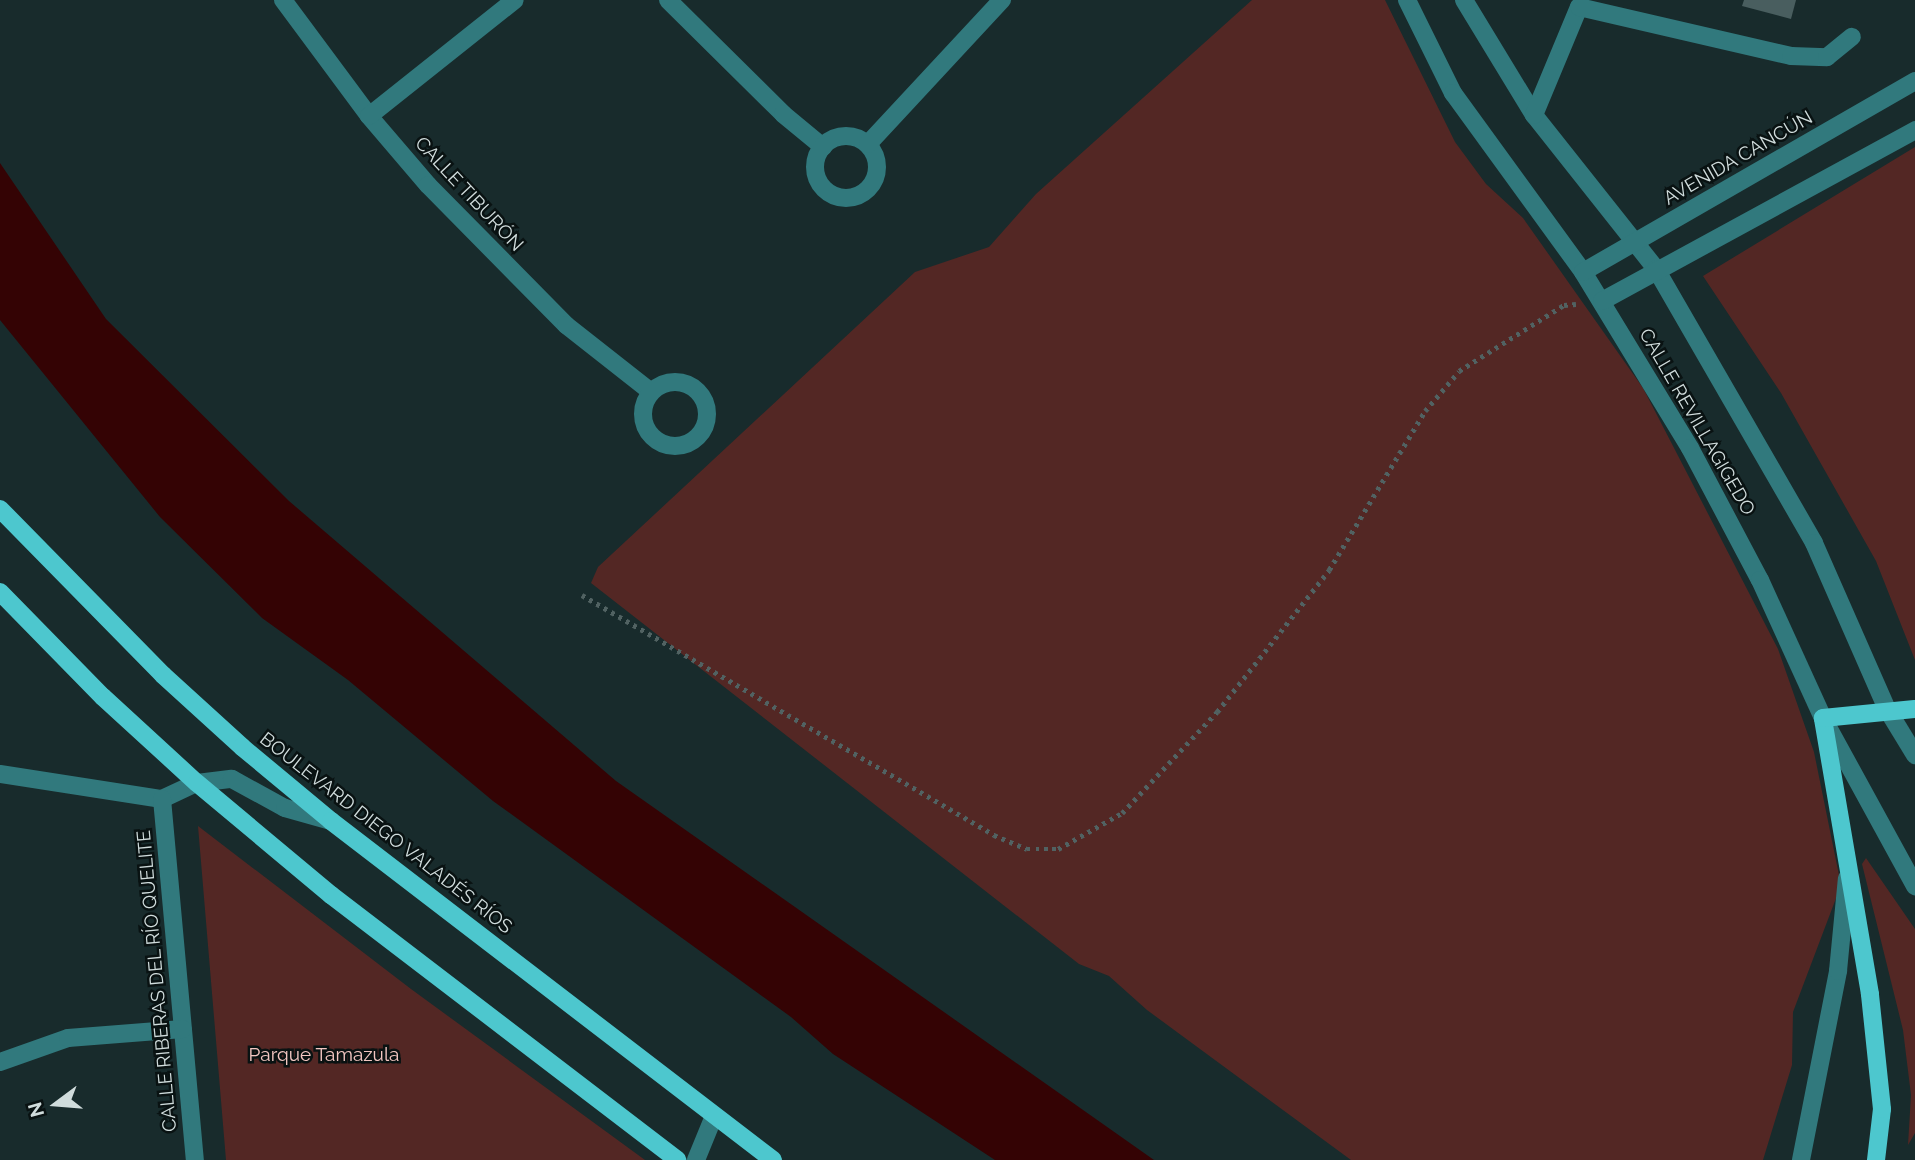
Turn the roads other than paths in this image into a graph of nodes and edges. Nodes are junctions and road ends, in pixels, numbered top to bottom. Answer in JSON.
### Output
{"nodes":[{"id":1,"x":283,"y":0,"type":"edge"},
{"id":2,"x":515,"y":0,"type":"edge"},
{"id":3,"x":668,"y":0,"type":"edge"},
{"id":4,"x":1002,"y":0,"type":"edge"},
{"id":5,"x":1407,"y":0,"type":"edge"},
{"id":6,"x":1464,"y":0,"type":"edge"},
{"id":7,"x":1578,"y":4,"type":"edge"},
{"id":8,"x":1852,"y":37,"type":"dead end"},
{"id":9,"x":1915,"y":81,"type":"edge"},
{"id":10,"x":1534,"y":114,"type":"junction"},
{"id":11,"x":369,"y":116,"type":"junction"},
{"id":12,"x":1915,"y":130,"type":"edge"},
{"id":13,"x":868,"y":145,"type":"junction"},
{"id":14,"x":823,"y":147,"type":"junction"},
{"id":15,"x":1636,"y":240,"type":"junction"},
{"id":16,"x":1656,"y":269,"type":"junction"},
{"id":17,"x":1583,"y":272,"type":"junction"},
{"id":18,"x":1602,"y":301,"type":"junction"},
{"id":19,"x":651,"y":392,"type":"dead end"},
{"id":20,"x":0,"y":509,"type":"edge"},
{"id":21,"x":0,"y":592,"type":"edge"},
{"id":22,"x":1887,"y":709,"type":"junction"},
{"id":23,"x":1915,"y":709,"type":"edge"},
{"id":24,"x":1823,"y":718,"type":"junction"},
{"id":25,"x":1915,"y":755,"type":"edge"},
{"id":26,"x":0,"y":774,"type":"edge"},
{"id":27,"x":197,"y":783,"type":"junction"},
{"id":28,"x":162,"y":799,"type":"junction"},
{"id":29,"x":331,"y":821,"type":"junction"},
{"id":30,"x":1847,"y":874,"type":"junction"},
{"id":31,"x":1915,"y":886,"type":"edge"},
{"id":32,"x":183,"y":1029,"type":"junction"},
{"id":33,"x":0,"y":1062,"type":"edge"},
{"id":34,"x":714,"y":1116,"type":"junction"},
{"id":35,"x":195,"y":1160,"type":"edge"},
{"id":36,"x":677,"y":1160,"type":"edge"},
{"id":37,"x":696,"y":1160,"type":"edge"},
{"id":38,"x":773,"y":1160,"type":"edge"},
{"id":39,"x":1801,"y":1160,"type":"edge"},
{"id":40,"x":1876,"y":1160,"type":"edge"}],
"edges":[{"from":1,"to":11,"type":"street","name":"CALLE TIBURÓN"},
{"from":2,"to":11,"type":"street"},
{"from":3,"to":14,"type":"street"},
{"from":4,"to":13,"type":"street"},
{"from":5,"to":17,"type":"street","name":"CALLE REVILLAGIGEDO"},
{"from":6,"to":10,"type":"street"},
{"from":7,"to":8,"type":"street"},
{"from":7,"to":10,"type":"street"},
{"from":9,"to":15,"type":"street","name":"AVENIDA CANCÚN"},
{"from":10,"to":15,"type":"street"},
{"from":11,"to":19,"type":"street","name":"CALLE TIBURÓN"},
{"from":12,"to":16,"type":"street"},
{"from":13,"to":14,"type":"street"},
{"from":13,"to":14,"type":"street"},
{"from":15,"to":16,"type":"street"},
{"from":15,"to":17,"type":"street","name":"AVENIDA CANCÚN"},
{"from":16,"to":18,"type":"street"},
{"from":16,"to":22,"type":"street"},
{"from":17,"to":18,"type":"street","name":"CALLE REVILLAGIGEDO"},
{"from":18,"to":24,"type":"street","name":"CALLE REVILLAGIGEDO"},
{"from":20,"to":29,"type":"main road","name":"BOULEVARD DIEGO VALADÉS RÍOS"},
{"from":21,"to":27,"type":"main road"},
{"from":22,"to":23,"type":"main road"},
{"from":22,"to":24,"type":"main road"},
{"from":22,"to":25,"type":"street"},
{"from":24,"to":30,"type":"main road"},
{"from":24,"to":31,"type":"street","name":"CALLE REVILLAGIGEDO"},
{"from":26,"to":28,"type":"street"},
{"from":27,"to":28,"type":"street"},
{"from":27,"to":29,"type":"street"},
{"from":27,"to":36,"type":"main road"},
{"from":28,"to":32,"type":"street","name":"CALLE RIBERAS DEL RÍO QUELITE"},
{"from":29,"to":34,"type":"main road","name":"BOULEVARD DIEGO VALADÉS RÍOS"},
{"from":30,"to":39,"type":"street"},
{"from":30,"to":40,"type":"main road"},
{"from":32,"to":33,"type":"street"},
{"from":32,"to":35,"type":"street","name":"CALLE RIBERAS DEL RÍO QUELITE"},
{"from":34,"to":37,"type":"street"},
{"from":34,"to":38,"type":"main road","name":"BOULEVARD DIEGO VALADÉS RÍOS"}]}
